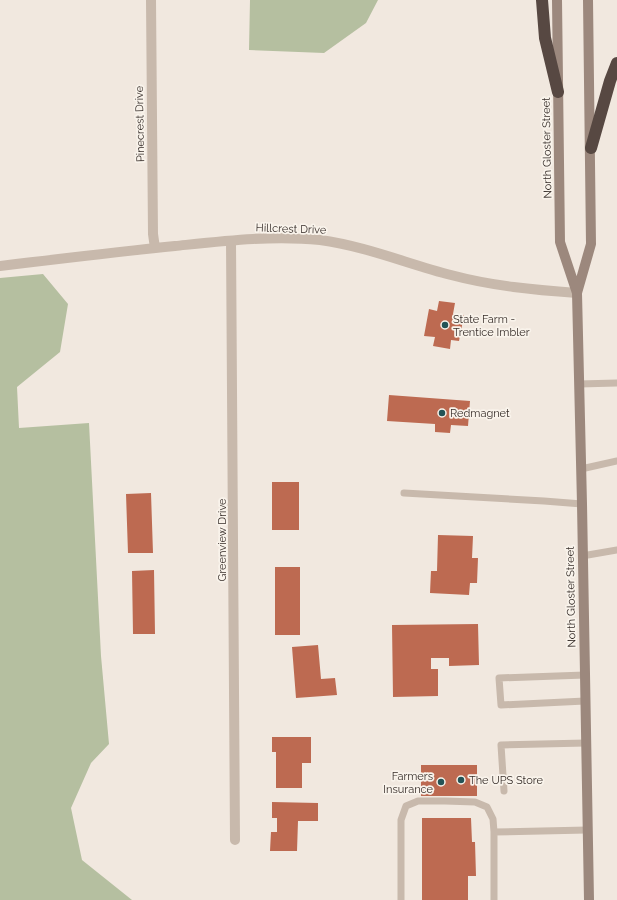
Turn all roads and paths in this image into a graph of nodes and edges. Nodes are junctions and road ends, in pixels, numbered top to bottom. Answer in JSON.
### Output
{"nodes":[{"id":1,"x":151,"y":0,"type":"edge"},
{"id":2,"x":542,"y":0,"type":"edge"},
{"id":3,"x":557,"y":0,"type":"edge"},
{"id":4,"x":588,"y":0,"type":"edge"},
{"id":5,"x":617,"y":63,"type":"edge"},
{"id":6,"x":558,"y":92,"type":"junction"},
{"id":7,"x":591,"y":148,"type":"junction"},
{"id":8,"x":231,"y":241,"type":"junction"},
{"id":9,"x":155,"y":248,"type":"junction"},
{"id":10,"x":0,"y":266,"type":"edge"},
{"id":11,"x":577,"y":293,"type":"junction"},
{"id":12,"x":617,"y":383,"type":"edge"},
{"id":13,"x":579,"y":384,"type":"junction"},
{"id":14,"x":617,"y":461,"type":"edge"},
{"id":15,"x":581,"y":469,"type":"junction"},
{"id":16,"x":404,"y":494,"type":"dead end"},
{"id":17,"x":582,"y":504,"type":"junction"},
{"id":18,"x":617,"y":550,"type":"edge"},
{"id":19,"x":582,"y":556,"type":"junction"},
{"id":20,"x":585,"y":675,"type":"junction"},
{"id":21,"x":585,"y":701,"type":"junction"},
{"id":22,"x":586,"y":743,"type":"junction"},
{"id":23,"x":504,"y":790,"type":"dead end"},
{"id":24,"x":588,"y":830,"type":"junction"},
{"id":25,"x":494,"y":832,"type":"junction"},
{"id":26,"x":235,"y":840,"type":"dead end"},
{"id":27,"x":401,"y":900,"type":"edge"},
{"id":28,"x":494,"y":900,"type":"edge"},
{"id":29,"x":589,"y":900,"type":"edge"}],
"edges":[{"from":1,"to":9,"type":"street","name":"Pinecrest Drive"},
{"from":2,"to":6,"type":"highway"},
{"from":3,"to":6,"type":"main road","name":"North Gloster Street"},
{"from":4,"to":7,"type":"main road","name":"North Gloster Street"},
{"from":5,"to":7,"type":"highway"},
{"from":6,"to":11,"type":"main road","name":"North Gloster Street"},
{"from":7,"to":11,"type":"main road","name":"North Gloster Street"},
{"from":8,"to":9,"type":"street","name":"Hillcrest Drive"},
{"from":8,"to":11,"type":"street","name":"Hillcrest Drive"},
{"from":8,"to":26,"type":"street","name":"Greenview Drive"},
{"from":9,"to":10,"type":"street","name":"Hillcrest Drive"},
{"from":11,"to":13,"type":"main road","name":"North Gloster Street"},
{"from":12,"to":13,"type":"lane"},
{"from":13,"to":15,"type":"main road","name":"North Gloster Street"},
{"from":14,"to":15,"type":"lane"},
{"from":15,"to":17,"type":"main road","name":"North Gloster Street"},
{"from":16,"to":17,"type":"lane"},
{"from":17,"to":19,"type":"main road","name":"North Gloster Street"},
{"from":18,"to":19,"type":"lane"},
{"from":19,"to":20,"type":"main road","name":"North Gloster Street"},
{"from":20,"to":21,"type":"main road","name":"North Gloster Street"},
{"from":20,"to":21,"type":"lane"},
{"from":21,"to":22,"type":"main road","name":"North Gloster Street"},
{"from":22,"to":23,"type":"lane"},
{"from":22,"to":24,"type":"main road","name":"North Gloster Street"},
{"from":24,"to":25,"type":"lane"},
{"from":24,"to":29,"type":"main road","name":"North Gloster Street"},
{"from":25,"to":27,"type":"lane"},
{"from":25,"to":28,"type":"lane"}]}
